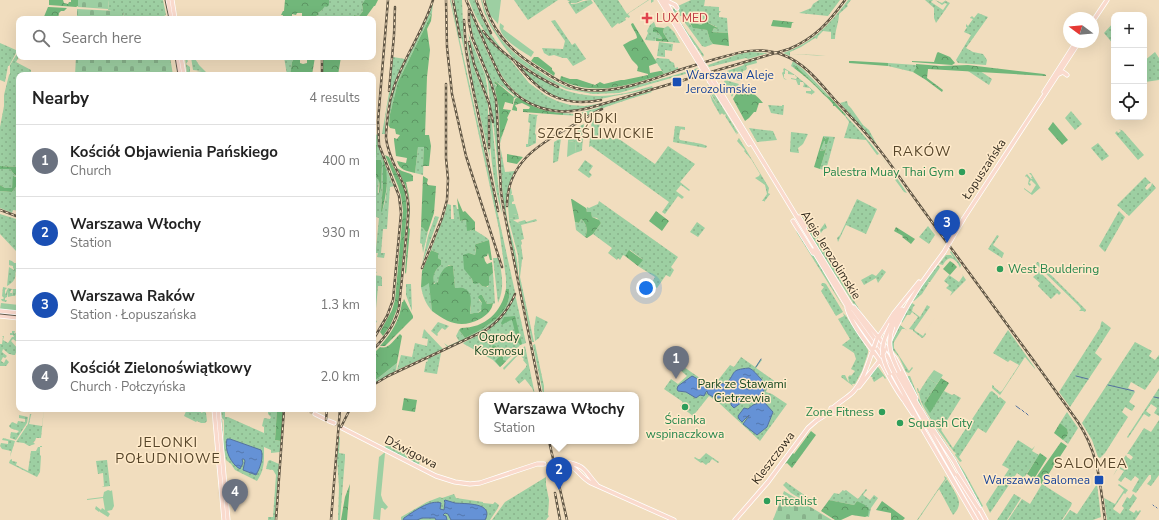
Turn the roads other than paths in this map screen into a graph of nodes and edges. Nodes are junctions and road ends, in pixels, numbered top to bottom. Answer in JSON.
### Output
{"nodes":[{"id":1,"x":168,"y":0,"type":"edge"},
{"id":2,"x":172,"y":0,"type":"edge"},
{"id":3,"x":660,"y":0,"type":"edge"},
{"id":4,"x":664,"y":0,"type":"edge"},
{"id":5,"x":1106,"y":0,"type":"edge"},
{"id":6,"x":666,"y":9,"type":"junction"},
{"id":7,"x":1097,"y":12,"type":"edge"},
{"id":8,"x":1099,"y":12,"type":"edge"},
{"id":9,"x":171,"y":16,"type":"edge"},
{"id":10,"x":175,"y":16,"type":"edge"},
{"id":11,"x":674,"y":16,"type":"junction"},
{"id":12,"x":674,"y":24,"type":"junction"},
{"id":13,"x":1072,"y":48,"type":"edge"},
{"id":14,"x":1075,"y":48,"type":"edge"},
{"id":15,"x":698,"y":59,"type":"junction"},
{"id":16,"x":178,"y":60,"type":"edge"},
{"id":17,"x":182,"y":60,"type":"edge"},
{"id":18,"x":180,"y":72,"type":"edge"},
{"id":19,"x":184,"y":72,"type":"edge"},
{"id":20,"x":1058,"y":75,"type":"junction"},
{"id":21,"x":1067,"y":75,"type":"dead end"},
{"id":22,"x":712,"y":82,"type":"junction"},
{"id":23,"x":735,"y":123,"type":"junction"},
{"id":24,"x":742,"y":128,"type":"junction"},
{"id":25,"x":740,"y":135,"type":"dead end"},
{"id":26,"x":754,"y":143,"type":"dead end"},
{"id":27,"x":764,"y":166,"type":"junction"},
{"id":28,"x":963,"y":217,"type":"junction"},
{"id":29,"x":795,"y":218,"type":"junction"},
{"id":30,"x":932,"y":266,"type":"junction"},
{"id":31,"x":919,"y":285,"type":"junction"},
{"id":32,"x":904,"y":301,"type":"junction"},
{"id":33,"x":847,"y":302,"type":"junction"},
{"id":34,"x":0,"y":311,"type":"edge"},
{"id":35,"x":16,"y":313,"type":"edge"},
{"id":36,"x":0,"y":316,"type":"edge"},
{"id":37,"x":16,"y":318,"type":"edge"},
{"id":38,"x":892,"y":325,"type":"junction"},
{"id":39,"x":885,"y":327,"type":"junction"},
{"id":40,"x":874,"y":331,"type":"junction"},
{"id":41,"x":879,"y":340,"type":"junction"},
{"id":42,"x":873,"y":349,"type":"junction"},
{"id":43,"x":886,"y":349,"type":"junction"},
{"id":44,"x":881,"y":358,"type":"junction"},
{"id":45,"x":876,"y":366,"type":"junction"},
{"id":46,"x":883,"y":366,"type":"junction"},
{"id":47,"x":906,"y":403,"type":"junction"},
{"id":48,"x":834,"y":409,"type":"junction"},
{"id":49,"x":922,"y":410,"type":"junction"},
{"id":50,"x":214,"y":412,"type":"edge"},
{"id":51,"x":218,"y":412,"type":"edge"},
{"id":52,"x":315,"y":414,"type":"tunnel mouth"},
{"id":53,"x":920,"y":415,"type":"junction"},
{"id":54,"x":325,"y":419,"type":"dead end"},
{"id":55,"x":329,"y":421,"type":"dead end"},
{"id":56,"x":334,"y":424,"type":"tunnel mouth"},
{"id":57,"x":342,"y":428,"type":"tunnel mouth"},
{"id":58,"x":926,"y":433,"type":"junction"},
{"id":59,"x":943,"y":444,"type":"junction"},
{"id":60,"x":543,"y":463,"type":"tunnel mouth"},
{"id":61,"x":598,"y":486,"type":"junction"},
{"id":62,"x":224,"y":520,"type":"edge"},
{"id":63,"x":228,"y":520,"type":"edge"},
{"id":64,"x":674,"y":520,"type":"edge"},
{"id":65,"x":735,"y":520,"type":"edge"},
{"id":66,"x":976,"y":520,"type":"edge"},
{"id":67,"x":981,"y":520,"type":"edge"},
{"id":68,"x":986,"y":520,"type":"edge"}],
"edges":[{"from":1,"to":9,"type":"main road"},
{"from":2,"to":10,"type":"main road"},
{"from":3,"to":6,"type":"main road","name":"Aleje Jerozolimskie"},
{"from":4,"to":11,"type":"main road","name":"Aleje Jerozolimskie"},
{"from":4,"to":11,"type":"main road"},
{"from":5,"to":7,"type":"main road"},
{"from":5,"to":8,"type":"main road"},
{"from":6,"to":12,"type":"main road","name":"Aleje Jerozolimskie"},
{"from":6,"to":12,"type":"main road"},
{"from":11,"to":15,"type":"main road","name":"Aleje Jerozolimskie"},
{"from":12,"to":15,"type":"main road","name":"Aleje Jerozolimskie"},
{"from":13,"to":28,"type":"main road","name":"Łopuszańska"},
{"from":14,"to":20,"type":"main road","name":"Łopuszańska"},
{"from":15,"to":22,"type":"main road","name":"Aleje Jerozolimskie","bridge":true},
{"from":16,"to":18,"type":"main road"},
{"from":17,"to":19,"type":"main road"},
{"from":20,"to":21,"type":"main road"},
{"from":20,"to":28,"type":"main road","name":"Łopuszańska"},
{"from":22,"to":23,"type":"main road","name":"Aleje Jerozolimskie"},
{"from":22,"to":24,"type":"main road","name":"Aleje Jerozolimskie"},
{"from":23,"to":25,"type":"main road"},
{"from":23,"to":27,"type":"main road","name":"Aleje Jerozolimskie"},
{"from":24,"to":26,"type":"main road"},
{"from":24,"to":27,"type":"main road","name":"Aleje Jerozolimskie"},
{"from":27,"to":29,"type":"main road","name":"Aleje Jerozolimskie"},
{"from":28,"to":30,"type":"main road","name":"Łopuszańska","bridge":true},
{"from":29,"to":33,"type":"main road","name":"Aleje Jerozolimskie"},
{"from":29,"to":33,"type":"main road","name":"Aleje Jerozolimskie"},
{"from":30,"to":31,"type":"main road","name":"Łopuszańska"},
{"from":30,"to":32,"type":"main road","name":"Łopuszańska"},
{"from":31,"to":38,"type":"main road"},
{"from":31,"to":43,"type":"main road","name":"Łopuszańska"},
{"from":32,"to":38,"type":"main road"},
{"from":32,"to":39,"type":"main road","name":"Łopuszańska"},
{"from":33,"to":40,"type":"main road"},
{"from":33,"to":42,"type":"main road"},
{"from":33,"to":53,"type":"main road","name":"Aleje Jerozolimskie"},
{"from":33,"to":58,"type":"main road","name":"Aleje Jerozolimskie"},
{"from":34,"to":35,"type":"main road"},
{"from":36,"to":37,"type":"main road"},
{"from":38,"to":47,"type":"main road","bridge":true},
{"from":38,"to":49,"type":"main road","bridge":true},
{"from":39,"to":40,"type":"main road"},
{"from":39,"to":41,"type":"main road","name":"Łopuszańska"},
{"from":40,"to":41,"type":"main road"},
{"from":41,"to":42,"type":"main road","name":"Łopuszańska","bridge":true},
{"from":41,"to":43,"type":"main road"},
{"from":42,"to":44,"type":"main road"},
{"from":42,"to":48,"type":"main road"},
{"from":43,"to":44,"type":"main road","name":"Łopuszańska","bridge":true},
{"from":43,"to":49,"type":"main road"},
{"from":44,"to":45,"type":"main road"},
{"from":44,"to":46,"type":"main road"},
{"from":45,"to":46,"type":"main road"},
{"from":45,"to":48,"type":"main road"},
{"from":46,"to":47,"type":"main road"},
{"from":47,"to":58,"type":"main road"},
{"from":48,"to":65,"type":"main road","name":"Kleszczowa"},
{"from":49,"to":59,"type":"main road"},
{"from":50,"to":62,"type":"main road"},
{"from":51,"to":63,"type":"main road"},
{"from":52,"to":54,"type":"main road"},
{"from":53,"to":67,"type":"main road","name":"Aleje Jerozolimskie"},
{"from":53,"to":68,"type":"main road","bridge":true},
{"from":55,"to":56,"type":"main road"},
{"from":57,"to":60,"type":"main road","name":"Dźwigowa"},
{"from":58,"to":66,"type":"main road","name":"Aleje Jerozolimskie"},
{"from":59,"to":67,"type":"main road"},
{"from":59,"to":68,"type":"main road"},
{"from":61,"to":61,"type":"main road"},
{"from":61,"to":64,"type":"main road"}]}
